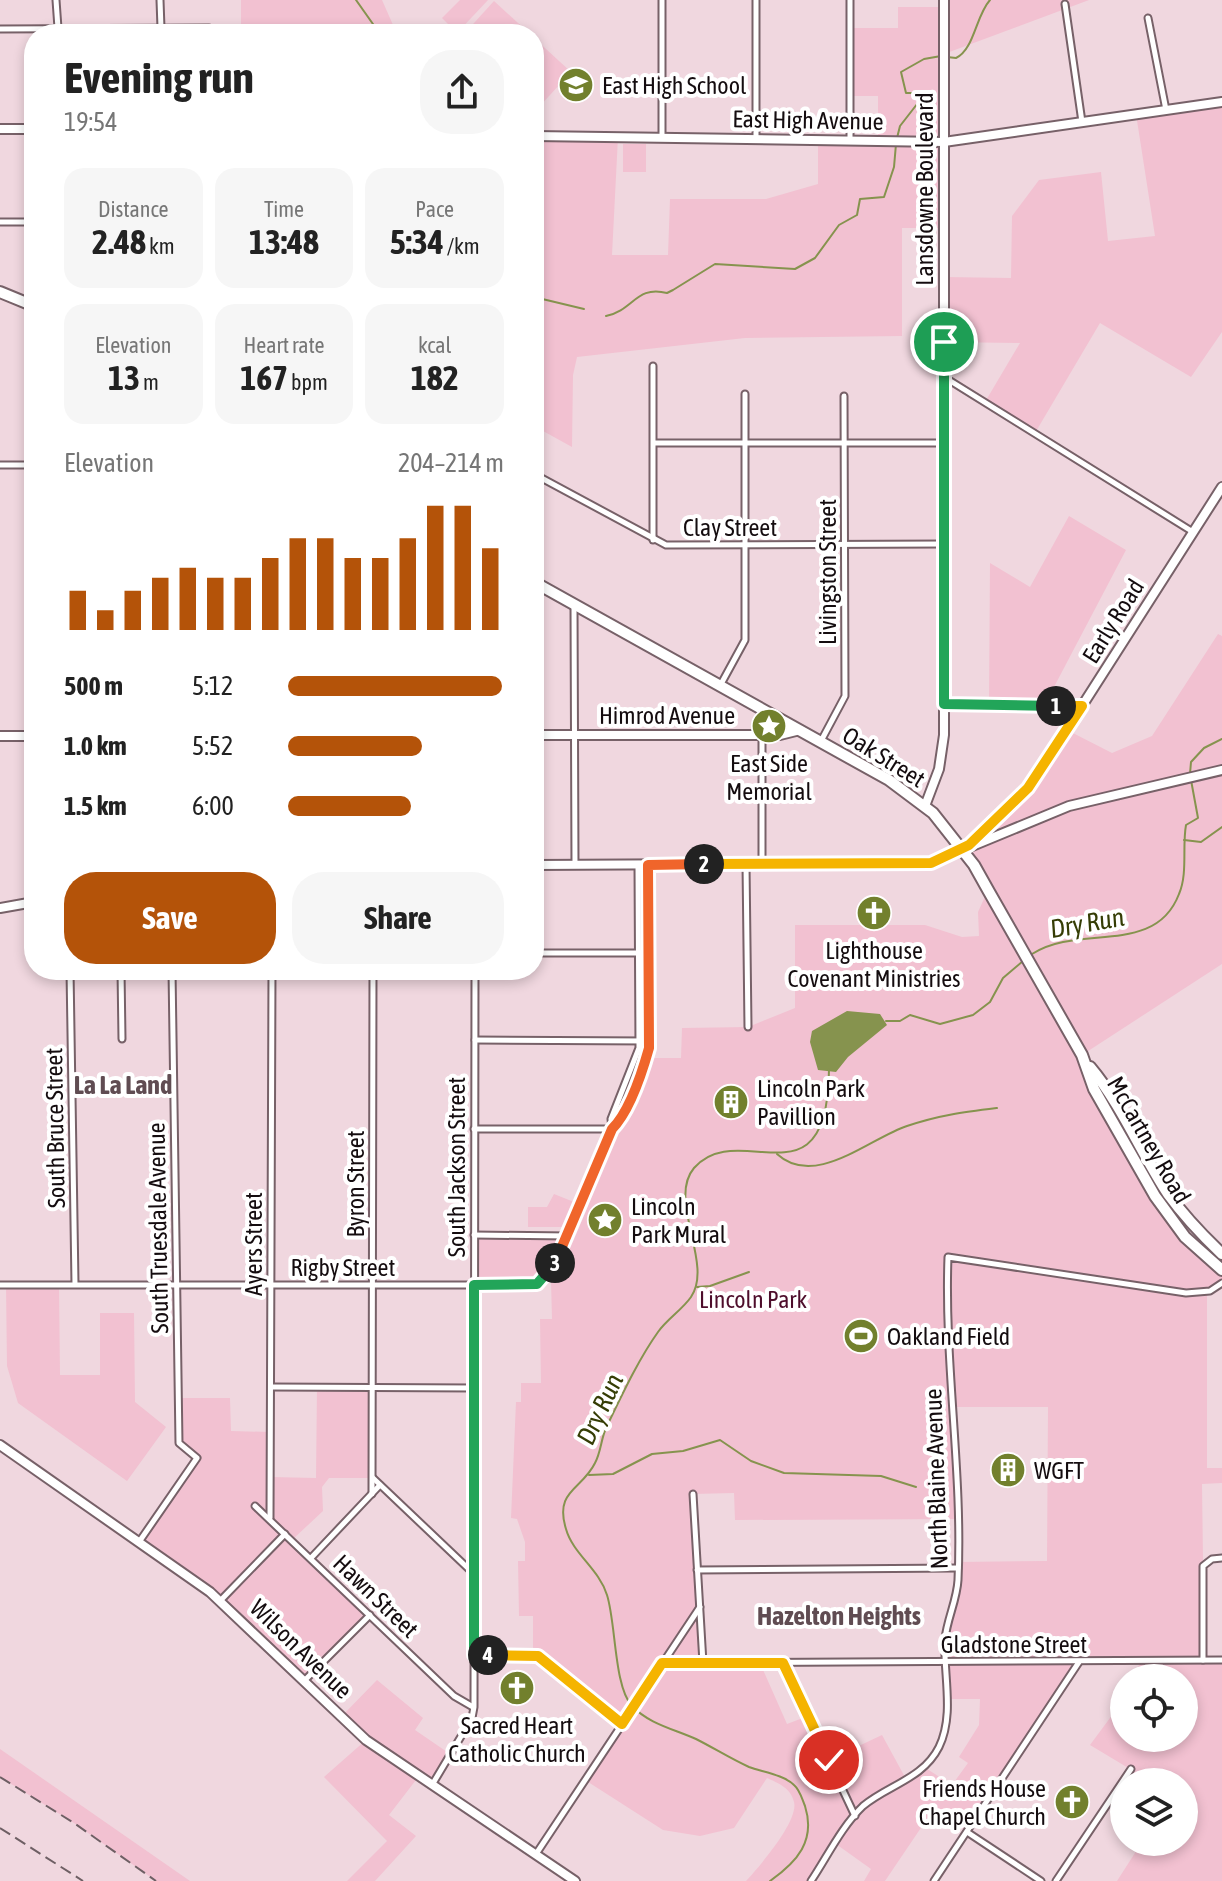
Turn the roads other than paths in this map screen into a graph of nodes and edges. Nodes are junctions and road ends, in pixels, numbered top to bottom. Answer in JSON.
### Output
{"nodes":[{"id":1,"x":56,"y":0,"type":"edge"},
{"id":2,"x":160,"y":0,"type":"edge"},
{"id":3,"x":662,"y":0,"type":"edge"},
{"id":4,"x":756,"y":0,"type":"edge"},
{"id":5,"x":850,"y":0,"type":"edge"},
{"id":6,"x":944,"y":0,"type":"edge"},
{"id":7,"x":1065,"y":4,"type":"dead end"},
{"id":8,"x":1148,"y":18,"type":"dead end"},
{"id":9,"x":58,"y":24,"type":"edge"},
{"id":10,"x":161,"y":24,"type":"edge"},
{"id":11,"x":0,"y":29,"type":"edge"},
{"id":12,"x":24,"y":29,"type":"edge"},
{"id":13,"x":1222,"y":102,"type":"edge"},
{"id":14,"x":1166,"y":110,"type":"junction"},
{"id":15,"x":1082,"y":122,"type":"junction"},
{"id":16,"x":0,"y":129,"type":"edge"},
{"id":17,"x":24,"y":129,"type":"edge"},
{"id":18,"x":544,"y":136,"type":"edge"},
{"id":19,"x":662,"y":138,"type":"junction"},
{"id":20,"x":756,"y":139,"type":"junction"},
{"id":21,"x":850,"y":141,"type":"junction"},
{"id":22,"x":944,"y":142,"type":"junction"},
{"id":23,"x":0,"y":222,"type":"edge"},
{"id":24,"x":24,"y":222,"type":"edge"},
{"id":25,"x":0,"y":292,"type":"edge"},
{"id":26,"x":24,"y":302,"type":"edge"},
{"id":27,"x":653,"y":366,"type":"dead end"},
{"id":28,"x":944,"y":377,"type":"junction"},
{"id":29,"x":745,"y":394,"type":"dead end"},
{"id":30,"x":844,"y":396,"type":"dead end"},
{"id":31,"x":654,"y":443,"type":"junction"},
{"id":32,"x":744,"y":443,"type":"junction"},
{"id":33,"x":844,"y":443,"type":"junction"},
{"id":34,"x":944,"y":443,"type":"junction"},
{"id":35,"x":0,"y":465,"type":"edge"},
{"id":36,"x":24,"y":465,"type":"edge"},
{"id":37,"x":544,"y":480,"type":"edge"},
{"id":38,"x":1222,"y":487,"type":"edge"},
{"id":39,"x":1193,"y":532,"type":"junction"},
{"id":40,"x":653,"y":540,"type":"junction"},
{"id":41,"x":944,"y":544,"type":"junction"},
{"id":42,"x":745,"y":545,"type":"junction"},
{"id":43,"x":844,"y":545,"type":"junction"},
{"id":44,"x":544,"y":588,"type":"edge"},
{"id":45,"x":574,"y":604,"type":"junction"},
{"id":46,"x":721,"y":685,"type":"junction"},
{"id":47,"x":944,"y":704,"type":"junction"},
{"id":48,"x":1082,"y":706,"type":"junction"},
{"id":49,"x":766,"y":711,"type":"junction"},
{"id":50,"x":800,"y":730,"type":"junction"},
{"id":51,"x":544,"y":735,"type":"edge"},
{"id":52,"x":574,"y":735,"type":"junction"},
{"id":53,"x":762,"y":735,"type":"junction"},
{"id":54,"x":0,"y":736,"type":"edge"},
{"id":55,"x":24,"y":736,"type":"edge"},
{"id":56,"x":821,"y":741,"type":"junction"},
{"id":57,"x":1222,"y":770,"type":"edge"},
{"id":58,"x":925,"y":806,"type":"junction"},
{"id":59,"x":965,"y":847,"type":"junction"},
{"id":60,"x":746,"y":864,"type":"junction"},
{"id":61,"x":762,"y":864,"type":"junction"},
{"id":62,"x":544,"y":865,"type":"edge"},
{"id":63,"x":575,"y":865,"type":"junction"},
{"id":64,"x":643,"y":865,"type":"junction"},
{"id":65,"x":24,"y":904,"type":"edge"},
{"id":66,"x":0,"y":908,"type":"edge"},
{"id":67,"x":544,"y":953,"type":"edge"},
{"id":68,"x":639,"y":953,"type":"junction"},
{"id":69,"x":648,"y":953,"type":"junction"},
{"id":70,"x":70,"y":980,"type":"edge"},
{"id":71,"x":121,"y":980,"type":"edge"},
{"id":72,"x":172,"y":980,"type":"edge"},
{"id":73,"x":272,"y":980,"type":"edge"},
{"id":74,"x":373,"y":980,"type":"edge"},
{"id":75,"x":475,"y":980,"type":"edge"},
{"id":76,"x":748,"y":1027,"type":"dead end"},
{"id":77,"x":122,"y":1039,"type":"dead end"},
{"id":78,"x":475,"y":1040,"type":"junction"},
{"id":79,"x":639,"y":1041,"type":"junction"},
{"id":80,"x":649,"y":1041,"type":"junction"},
{"id":81,"x":1082,"y":1056,"type":"junction"},
{"id":82,"x":474,"y":1129,"type":"junction"},
{"id":83,"x":612,"y":1129,"type":"junction"},
{"id":84,"x":474,"y":1235,"type":"junction"},
{"id":85,"x":569,"y":1236,"type":"junction"},
{"id":86,"x":1222,"y":1254,"type":"edge"},
{"id":87,"x":1222,"y":1270,"type":"edge"},
{"id":88,"x":1222,"y":1283,"type":"edge"},
{"id":89,"x":75,"y":1284,"type":"junction"},
{"id":90,"x":0,"y":1285,"type":"edge"},
{"id":91,"x":177,"y":1285,"type":"junction"},
{"id":92,"x":271,"y":1285,"type":"junction"},
{"id":93,"x":373,"y":1285,"type":"junction"},
{"id":94,"x":474,"y":1285,"type":"junction"},
{"id":95,"x":271,"y":1387,"type":"junction"},
{"id":96,"x":372,"y":1387,"type":"junction"},
{"id":97,"x":474,"y":1388,"type":"junction"},
{"id":98,"x":0,"y":1445,"type":"edge"},
{"id":99,"x":372,"y":1478,"type":"junction"},
{"id":100,"x":380,"y":1485,"type":"junction"},
{"id":101,"x":372,"y":1494,"type":"junction"},
{"id":102,"x":693,"y":1494,"type":"dead end"},
{"id":103,"x":255,"y":1506,"type":"dead end"},
{"id":104,"x":270,"y":1518,"type":"junction"},
{"id":105,"x":285,"y":1534,"type":"junction"},
{"id":106,"x":139,"y":1542,"type":"junction"},
{"id":107,"x":311,"y":1558,"type":"junction"},
{"id":108,"x":1222,"y":1558,"type":"edge"},
{"id":109,"x":958,"y":1568,"type":"junction"},
{"id":110,"x":697,"y":1570,"type":"junction"},
{"id":111,"x":474,"y":1574,"type":"junction"},
{"id":112,"x":220,"y":1601,"type":"junction"},
{"id":113,"x":700,"y":1607,"type":"junction"},
{"id":114,"x":370,"y":1615,"type":"junction"},
{"id":115,"x":474,"y":1655,"type":"junction"},
{"id":116,"x":1203,"y":1660,"type":"junction"},
{"id":117,"x":1222,"y":1660,"type":"edge"},
{"id":118,"x":1079,"y":1661,"type":"junction"},
{"id":119,"x":946,"y":1662,"type":"junction"},
{"id":120,"x":662,"y":1663,"type":"junction"},
{"id":121,"x":703,"y":1663,"type":"junction"},
{"id":122,"x":783,"y":1663,"type":"junction"},
{"id":123,"x":304,"y":1681,"type":"junction"},
{"id":124,"x":474,"y":1707,"type":"junction"},
{"id":125,"x":622,"y":1724,"type":"junction"},
{"id":126,"x":432,"y":1785,"type":"junction"},
{"id":127,"x":1110,"y":1800,"type":"edge"},
{"id":128,"x":855,"y":1816,"type":"junction"},
{"id":129,"x":967,"y":1832,"type":"junction"},
{"id":130,"x":536,"y":1855,"type":"junction"},
{"id":131,"x":575,"y":1881,"type":"edge"},
{"id":132,"x":811,"y":1881,"type":"edge"},
{"id":133,"x":934,"y":1881,"type":"edge"},
{"id":134,"x":1041,"y":1881,"type":"edge"},
{"id":135,"x":1056,"y":1881,"type":"edge"}],
"edges":[{"from":1,"to":9,"type":"street"},
{"from":2,"to":10,"type":"street"},
{"from":3,"to":19,"type":"street"},
{"from":4,"to":20,"type":"street"},
{"from":5,"to":21,"type":"street"},
{"from":6,"to":22,"type":"street","name":"Lansdowne Boulevard"},
{"from":7,"to":15,"type":"street"},
{"from":8,"to":14,"type":"street"},
{"from":11,"to":12,"type":"street"},
{"from":13,"to":14,"type":"street","name":"East High Avenue"},
{"from":14,"to":15,"type":"street","name":"East High Avenue"},
{"from":15,"to":22,"type":"street","name":"East High Avenue"},
{"from":16,"to":17,"type":"street"},
{"from":18,"to":19,"type":"street","name":"East High Avenue"},
{"from":19,"to":20,"type":"street","name":"East High Avenue"},
{"from":20,"to":21,"type":"street","name":"East High Avenue"},
{"from":21,"to":22,"type":"street","name":"East High Avenue"},
{"from":22,"to":28,"type":"street","name":"Lansdowne Boulevard"},
{"from":23,"to":24,"type":"street"},
{"from":25,"to":26,"type":"highway"},
{"from":27,"to":31,"type":"street"},
{"from":28,"to":34,"type":"street","name":"Lansdowne Boulevard"},
{"from":28,"to":39,"type":"street"},
{"from":29,"to":32,"type":"street"},
{"from":30,"to":33,"type":"street","name":"Livingston Street"},
{"from":31,"to":32,"type":"street"},
{"from":31,"to":40,"type":"street"},
{"from":32,"to":33,"type":"street"},
{"from":32,"to":42,"type":"street"},
{"from":33,"to":34,"type":"street"},
{"from":33,"to":43,"type":"street","name":"Livingston Street"},
{"from":34,"to":41,"type":"street","name":"Lansdowne Boulevard"},
{"from":35,"to":36,"type":"street"},
{"from":37,"to":40,"type":"street","name":"Clay Street"},
{"from":38,"to":39,"type":"street","name":"Early Road"},
{"from":39,"to":48,"type":"street","name":"Early Road"},
{"from":40,"to":42,"type":"street","name":"Clay Street"},
{"from":41,"to":43,"type":"street","name":"Clay Street"},
{"from":41,"to":47,"type":"street","name":"Lansdowne Boulevard"},
{"from":42,"to":43,"type":"street","name":"Clay Street"},
{"from":42,"to":46,"type":"street"},
{"from":43,"to":56,"type":"street","name":"Livingston Street"},
{"from":44,"to":45,"type":"highway","name":"Oak Street"},
{"from":45,"to":46,"type":"highway","name":"Oak Street"},
{"from":45,"to":52,"type":"street"},
{"from":46,"to":49,"type":"highway","name":"Oak Street"},
{"from":47,"to":48,"type":"street"},
{"from":47,"to":58,"type":"street","name":"Lansdowne Boulevard"},
{"from":48,"to":59,"type":"street","name":"Early Road"},
{"from":49,"to":50,"type":"highway","name":"Oak Street"},
{"from":49,"to":53,"type":"street"},
{"from":50,"to":53,"type":"street","name":"Himrod Avenue"},
{"from":50,"to":56,"type":"highway","name":"Oak Street"},
{"from":51,"to":52,"type":"street","name":"Himrod Avenue"},
{"from":52,"to":53,"type":"street","name":"Himrod Avenue"},
{"from":52,"to":63,"type":"street"},
{"from":53,"to":61,"type":"street"},
{"from":54,"to":55,"type":"street"},
{"from":56,"to":58,"type":"highway","name":"Oak Street"},
{"from":57,"to":59,"type":"street"},
{"from":58,"to":59,"type":"highway","name":"Oak Street"},
{"from":59,"to":61,"type":"street"},
{"from":59,"to":81,"type":"highway","name":"McCartney Road"},
{"from":60,"to":61,"type":"street"},
{"from":60,"to":64,"type":"street"},
{"from":60,"to":76,"type":"street"},
{"from":62,"to":63,"type":"street"},
{"from":63,"to":64,"type":"street"},
{"from":64,"to":68,"type":"street"},
{"from":64,"to":69,"type":"street"},
{"from":65,"to":66,"type":"street"},
{"from":67,"to":68,"type":"street"},
{"from":68,"to":69,"type":"street"},
{"from":68,"to":79,"type":"street"},
{"from":69,"to":80,"type":"street"},
{"from":70,"to":89,"type":"street","name":"South Bruce Street"},
{"from":71,"to":77,"type":"street"},
{"from":72,"to":91,"type":"street","name":"South Truesdale Avenue"},
{"from":73,"to":92,"type":"street","name":"Ayers Street"},
{"from":74,"to":93,"type":"street","name":"Byron Street"},
{"from":75,"to":78,"type":"street","name":"South Jackson Street"},
{"from":78,"to":79,"type":"street"},
{"from":78,"to":82,"type":"street","name":"South Jackson Street"},
{"from":79,"to":80,"type":"street"},
{"from":79,"to":83,"type":"street"},
{"from":80,"to":83,"type":"street"},
{"from":81,"to":86,"type":"highway","name":"McCartney Road"},
{"from":81,"to":87,"type":"highway","name":"McCartney Road"},
{"from":82,"to":83,"type":"street"},
{"from":82,"to":84,"type":"street","name":"South Jackson Street"},
{"from":83,"to":85,"type":"street"},
{"from":84,"to":85,"type":"street"},
{"from":84,"to":94,"type":"street","name":"South Jackson Street"},
{"from":85,"to":94,"type":"street","name":"Rigby Street"},
{"from":88,"to":109,"type":"street","name":"North Blaine Avenue"},
{"from":89,"to":90,"type":"street","name":"Rigby Street"},
{"from":89,"to":91,"type":"street","name":"Rigby Street"},
{"from":91,"to":92,"type":"street","name":"Rigby Street"},
{"from":91,"to":106,"type":"street","name":"South Truesdale Avenue"},
{"from":92,"to":93,"type":"street","name":"Rigby Street"},
{"from":92,"to":95,"type":"street","name":"Ayers Street"},
{"from":93,"to":94,"type":"street","name":"Rigby Street"},
{"from":93,"to":96,"type":"street","name":"Byron Street"},
{"from":94,"to":97,"type":"street","name":"South Jackson Street"},
{"from":95,"to":96,"type":"street"},
{"from":95,"to":104,"type":"street","name":"Ayers Street"},
{"from":96,"to":97,"type":"street"},
{"from":96,"to":99,"type":"street","name":"Byron Street"},
{"from":97,"to":111,"type":"street","name":"South Jackson Street"},
{"from":98,"to":106,"type":"street","name":"Wilson Avenue"},
{"from":99,"to":100,"type":"street"},
{"from":99,"to":101,"type":"street","name":"Byron Street"},
{"from":100,"to":101,"type":"street"},
{"from":100,"to":111,"type":"street"},
{"from":101,"to":107,"type":"street"},
{"from":102,"to":110,"type":"street"},
{"from":103,"to":104,"type":"street","name":"Hawn Street"},
{"from":104,"to":105,"type":"street","name":"Hawn Street"},
{"from":105,"to":107,"type":"street","name":"Hawn Street"},
{"from":105,"to":112,"type":"street"},
{"from":106,"to":112,"type":"street","name":"Wilson Avenue"},
{"from":107,"to":114,"type":"street","name":"Hawn Street"},
{"from":108,"to":116,"type":"street"},
{"from":109,"to":110,"type":"street"},
{"from":109,"to":119,"type":"street","name":"North Blaine Avenue"},
{"from":110,"to":113,"type":"street"},
{"from":111,"to":115,"type":"street","name":"South Jackson Street"},
{"from":112,"to":123,"type":"street","name":"Wilson Avenue"},
{"from":113,"to":120,"type":"street"},
{"from":113,"to":121,"type":"street"},
{"from":114,"to":123,"type":"street"},
{"from":114,"to":124,"type":"street","name":"Hawn Street"},
{"from":115,"to":124,"type":"street","name":"South Jackson Street"},
{"from":115,"to":125,"type":"street"},
{"from":116,"to":117,"type":"street","name":"Gladstone Street"},
{"from":116,"to":118,"type":"street","name":"Gladstone Street"},
{"from":118,"to":119,"type":"street","name":"Gladstone Street"},
{"from":118,"to":129,"type":"street"},
{"from":119,"to":122,"type":"street","name":"Gladstone Street"},
{"from":119,"to":128,"type":"street","name":"North Blaine Avenue"},
{"from":120,"to":121,"type":"street","name":"Gladstone Street"},
{"from":120,"to":125,"type":"street"},
{"from":121,"to":122,"type":"street","name":"Gladstone Street"},
{"from":122,"to":128,"type":"street"},
{"from":123,"to":126,"type":"street","name":"Wilson Avenue"},
{"from":124,"to":126,"type":"street","name":"South Jackson Street"},
{"from":125,"to":130,"type":"street"},
{"from":126,"to":130,"type":"street","name":"Wilson Avenue"},
{"from":127,"to":135,"type":"street"},
{"from":128,"to":132,"type":"street","name":"North Blaine Avenue"},
{"from":129,"to":133,"type":"street"},
{"from":129,"to":134,"type":"street"},
{"from":130,"to":131,"type":"street","name":"Wilson Avenue"}]}
